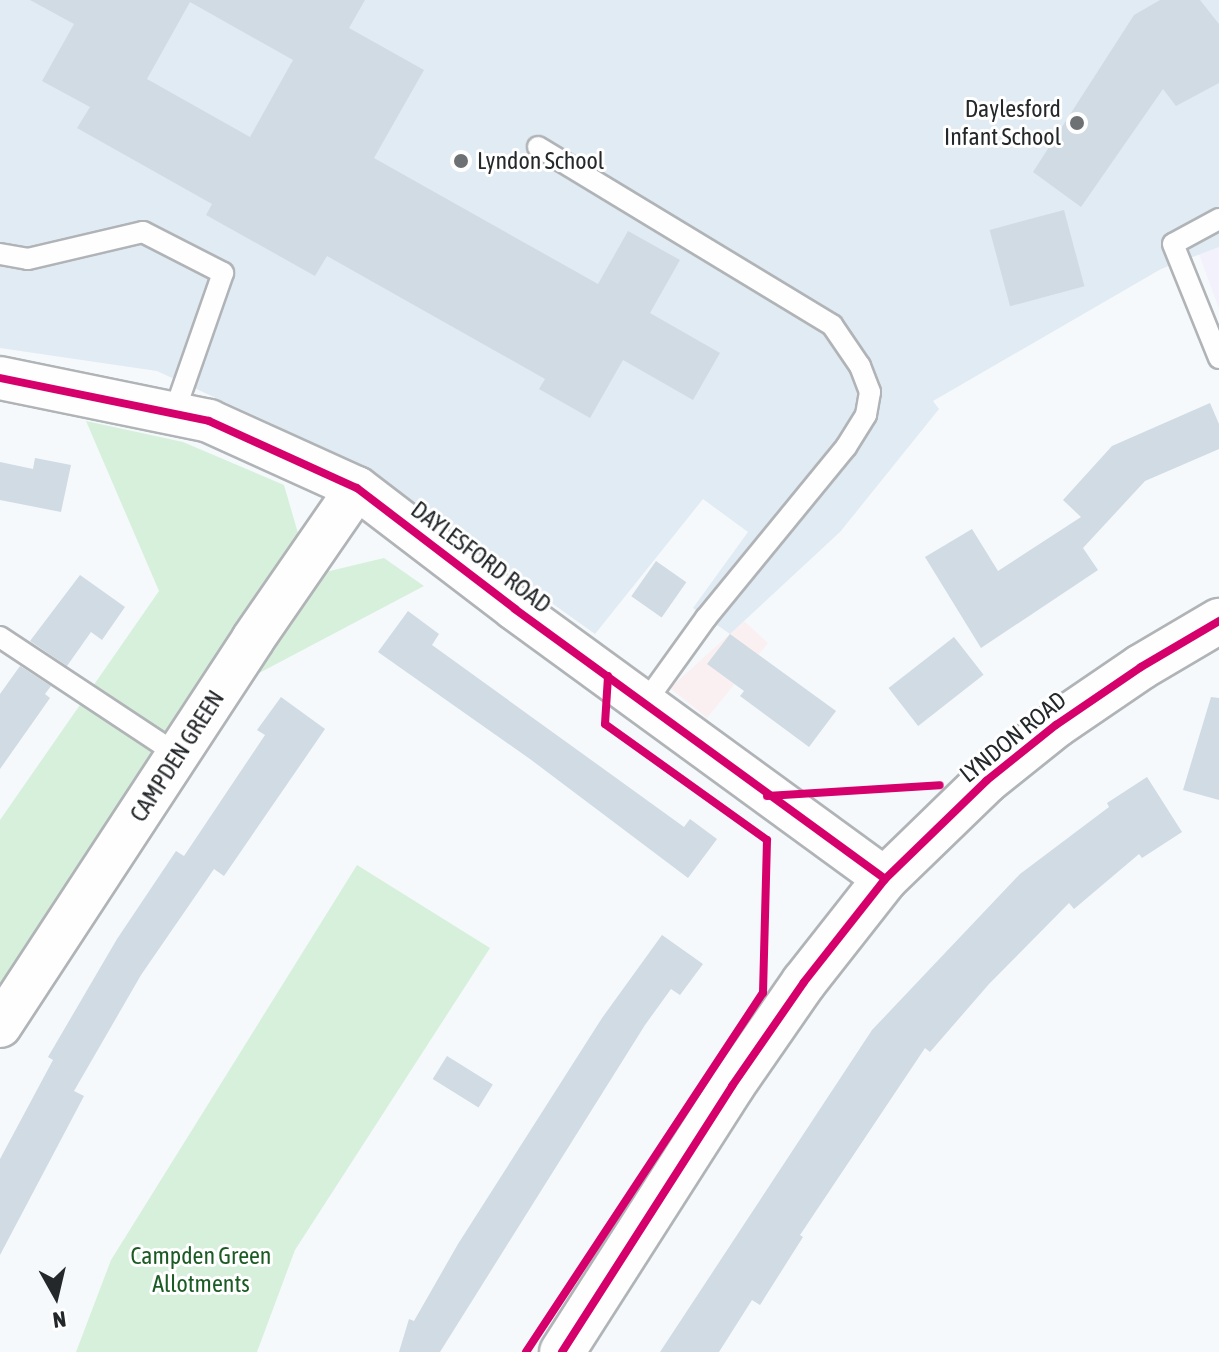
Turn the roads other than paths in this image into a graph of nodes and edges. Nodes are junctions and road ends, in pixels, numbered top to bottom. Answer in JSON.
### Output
{"nodes":[{"id":1,"x":538,"y":147,"type":"dead end"},
{"id":2,"x":1219,"y":219,"type":"edge"},
{"id":3,"x":0,"y":254,"type":"edge"},
{"id":4,"x":1219,"y":358,"type":"edge"},
{"id":5,"x":0,"y":378,"type":"edge"},
{"id":6,"x":174,"y":413,"type":"junction"},
{"id":7,"x":357,"y":488,"type":"junction"},
{"id":8,"x":1219,"y":621,"type":"edge"},
{"id":9,"x":0,"y":637,"type":"edge"},
{"id":10,"x":645,"y":703,"type":"junction"},
{"id":11,"x":178,"y":755,"type":"junction"},
{"id":12,"x":885,"y":879,"type":"junction"},
{"id":13,"x":0,"y":1026,"type":"edge"},
{"id":14,"x":562,"y":1352,"type":"edge"}],
"edges":[{"from":1,"to":10,"type":"lane"},
{"from":2,"to":4,"type":"lane"},
{"from":3,"to":6,"type":"lane"},
{"from":5,"to":6,"type":"street","name":"DAYLESFORD ROAD"},
{"from":6,"to":7,"type":"street","name":"DAYLESFORD ROAD"},
{"from":7,"to":10,"type":"street","name":"DAYLESFORD ROAD"},
{"from":7,"to":11,"type":"street","name":"CAMPDEN GREEN"},
{"from":8,"to":12,"type":"street","name":"LYNDON ROAD"},
{"from":9,"to":11,"type":"lane"},
{"from":10,"to":12,"type":"street","name":"DAYLESFORD ROAD"},
{"from":11,"to":13,"type":"street","name":"CAMPDEN GREEN"},
{"from":12,"to":14,"type":"street","name":"LYNDON ROAD"}]}
